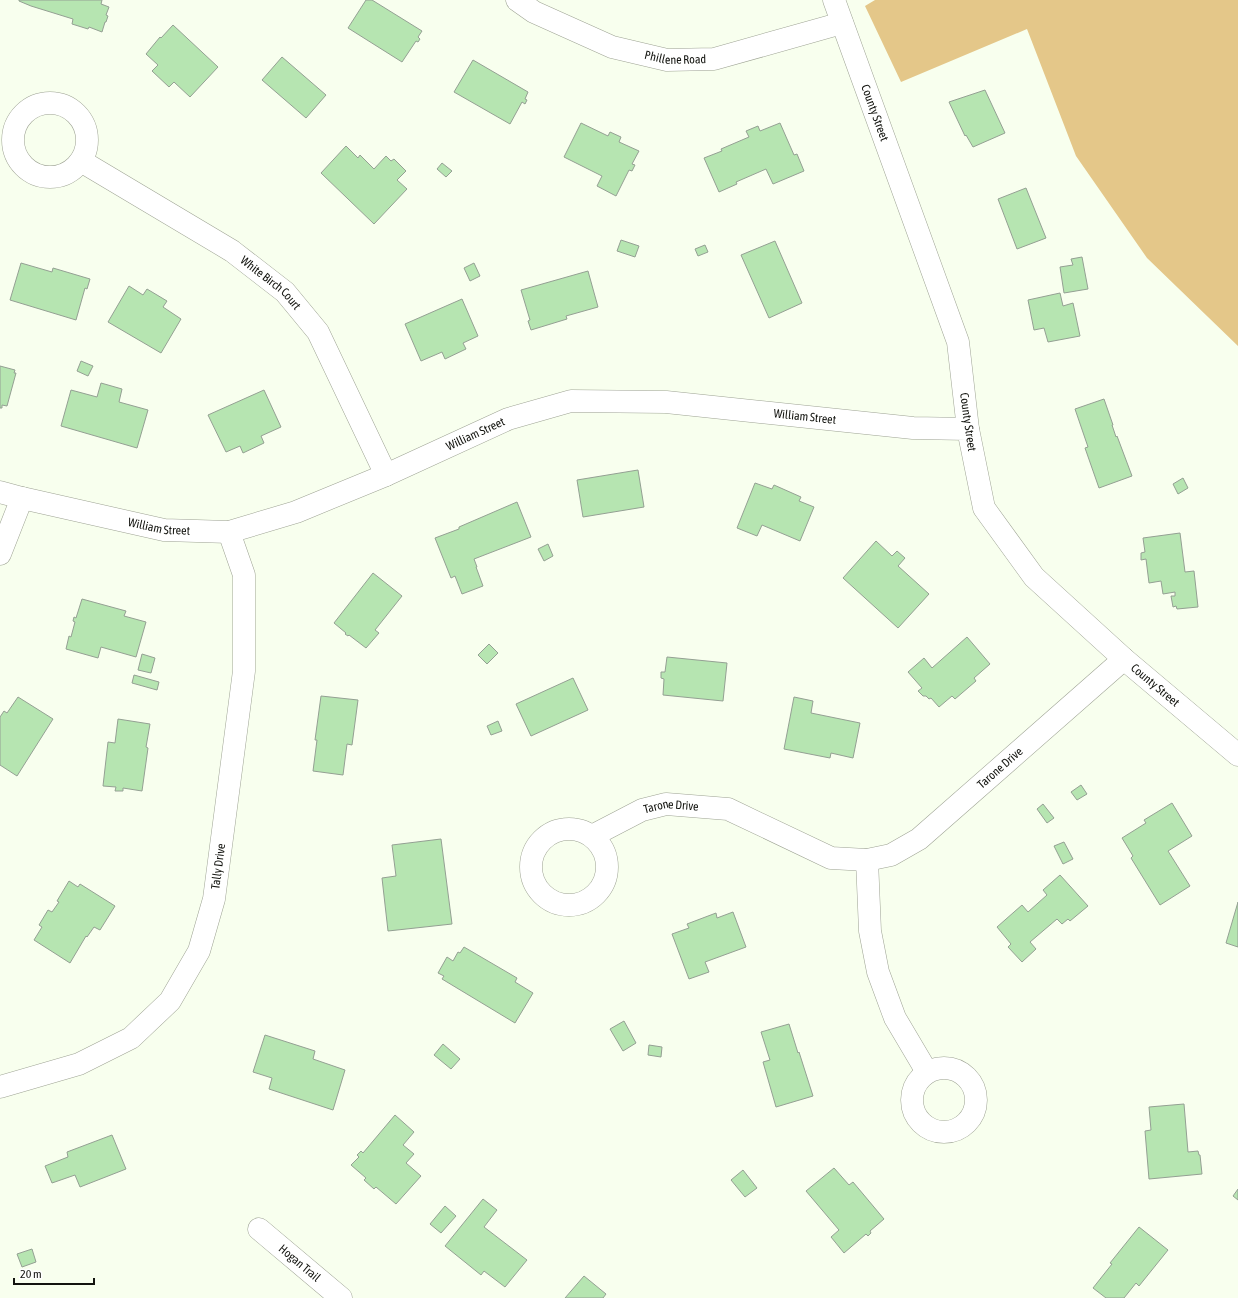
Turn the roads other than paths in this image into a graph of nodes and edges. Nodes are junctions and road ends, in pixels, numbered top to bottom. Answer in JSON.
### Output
{"nodes":[{"id":1,"x":517,"y":0,"type":"edge"},
{"id":2,"x":834,"y":0,"type":"edge"},
{"id":3,"x":842,"y":23,"type":"junction"},
{"id":4,"x":81,"y":161,"type":"dead end"},
{"id":5,"x":968,"y":429,"type":"junction"},
{"id":6,"x":386,"y":474,"type":"junction"},
{"id":7,"x":0,"y":492,"type":"edge"},
{"id":8,"x":22,"y":498,"type":"junction"},
{"id":9,"x":229,"y":532,"type":"junction"},
{"id":10,"x":0,"y":554,"type":"edge"},
{"id":11,"x":1124,"y":659,"type":"junction"},
{"id":12,"x":1238,"y":755,"type":"edge"},
{"id":13,"x":592,"y":836,"type":"dead end"},
{"id":14,"x":867,"y":860,"type":"junction"},
{"id":15,"x":927,"y":1072,"type":"dead end"},
{"id":16,"x":0,"y":1087,"type":"edge"},
{"id":17,"x":259,"y":1229,"type":"dead end"},
{"id":18,"x":341,"y":1298,"type":"edge"}],
"edges":[{"from":1,"to":3,"type":"street","name":"Phillene Road"},
{"from":2,"to":3,"type":"street","name":"County Street"},
{"from":3,"to":5,"type":"street","name":"County Street"},
{"from":4,"to":6,"type":"street","name":"White Birch Court"},
{"from":5,"to":6,"type":"street","name":"William Street"},
{"from":5,"to":11,"type":"street","name":"County Street"},
{"from":6,"to":9,"type":"street","name":"William Street"},
{"from":7,"to":8,"type":"street","name":"William Street"},
{"from":8,"to":9,"type":"street","name":"William Street"},
{"from":8,"to":10,"type":"street"},
{"from":9,"to":16,"type":"street","name":"Tally Drive"},
{"from":11,"to":12,"type":"street","name":"County Street"},
{"from":11,"to":14,"type":"street","name":"Tarone Drive"},
{"from":13,"to":14,"type":"street","name":"Tarone Drive"},
{"from":14,"to":15,"type":"street"},
{"from":17,"to":18,"type":"street","name":"Hogan Trail"}]}
